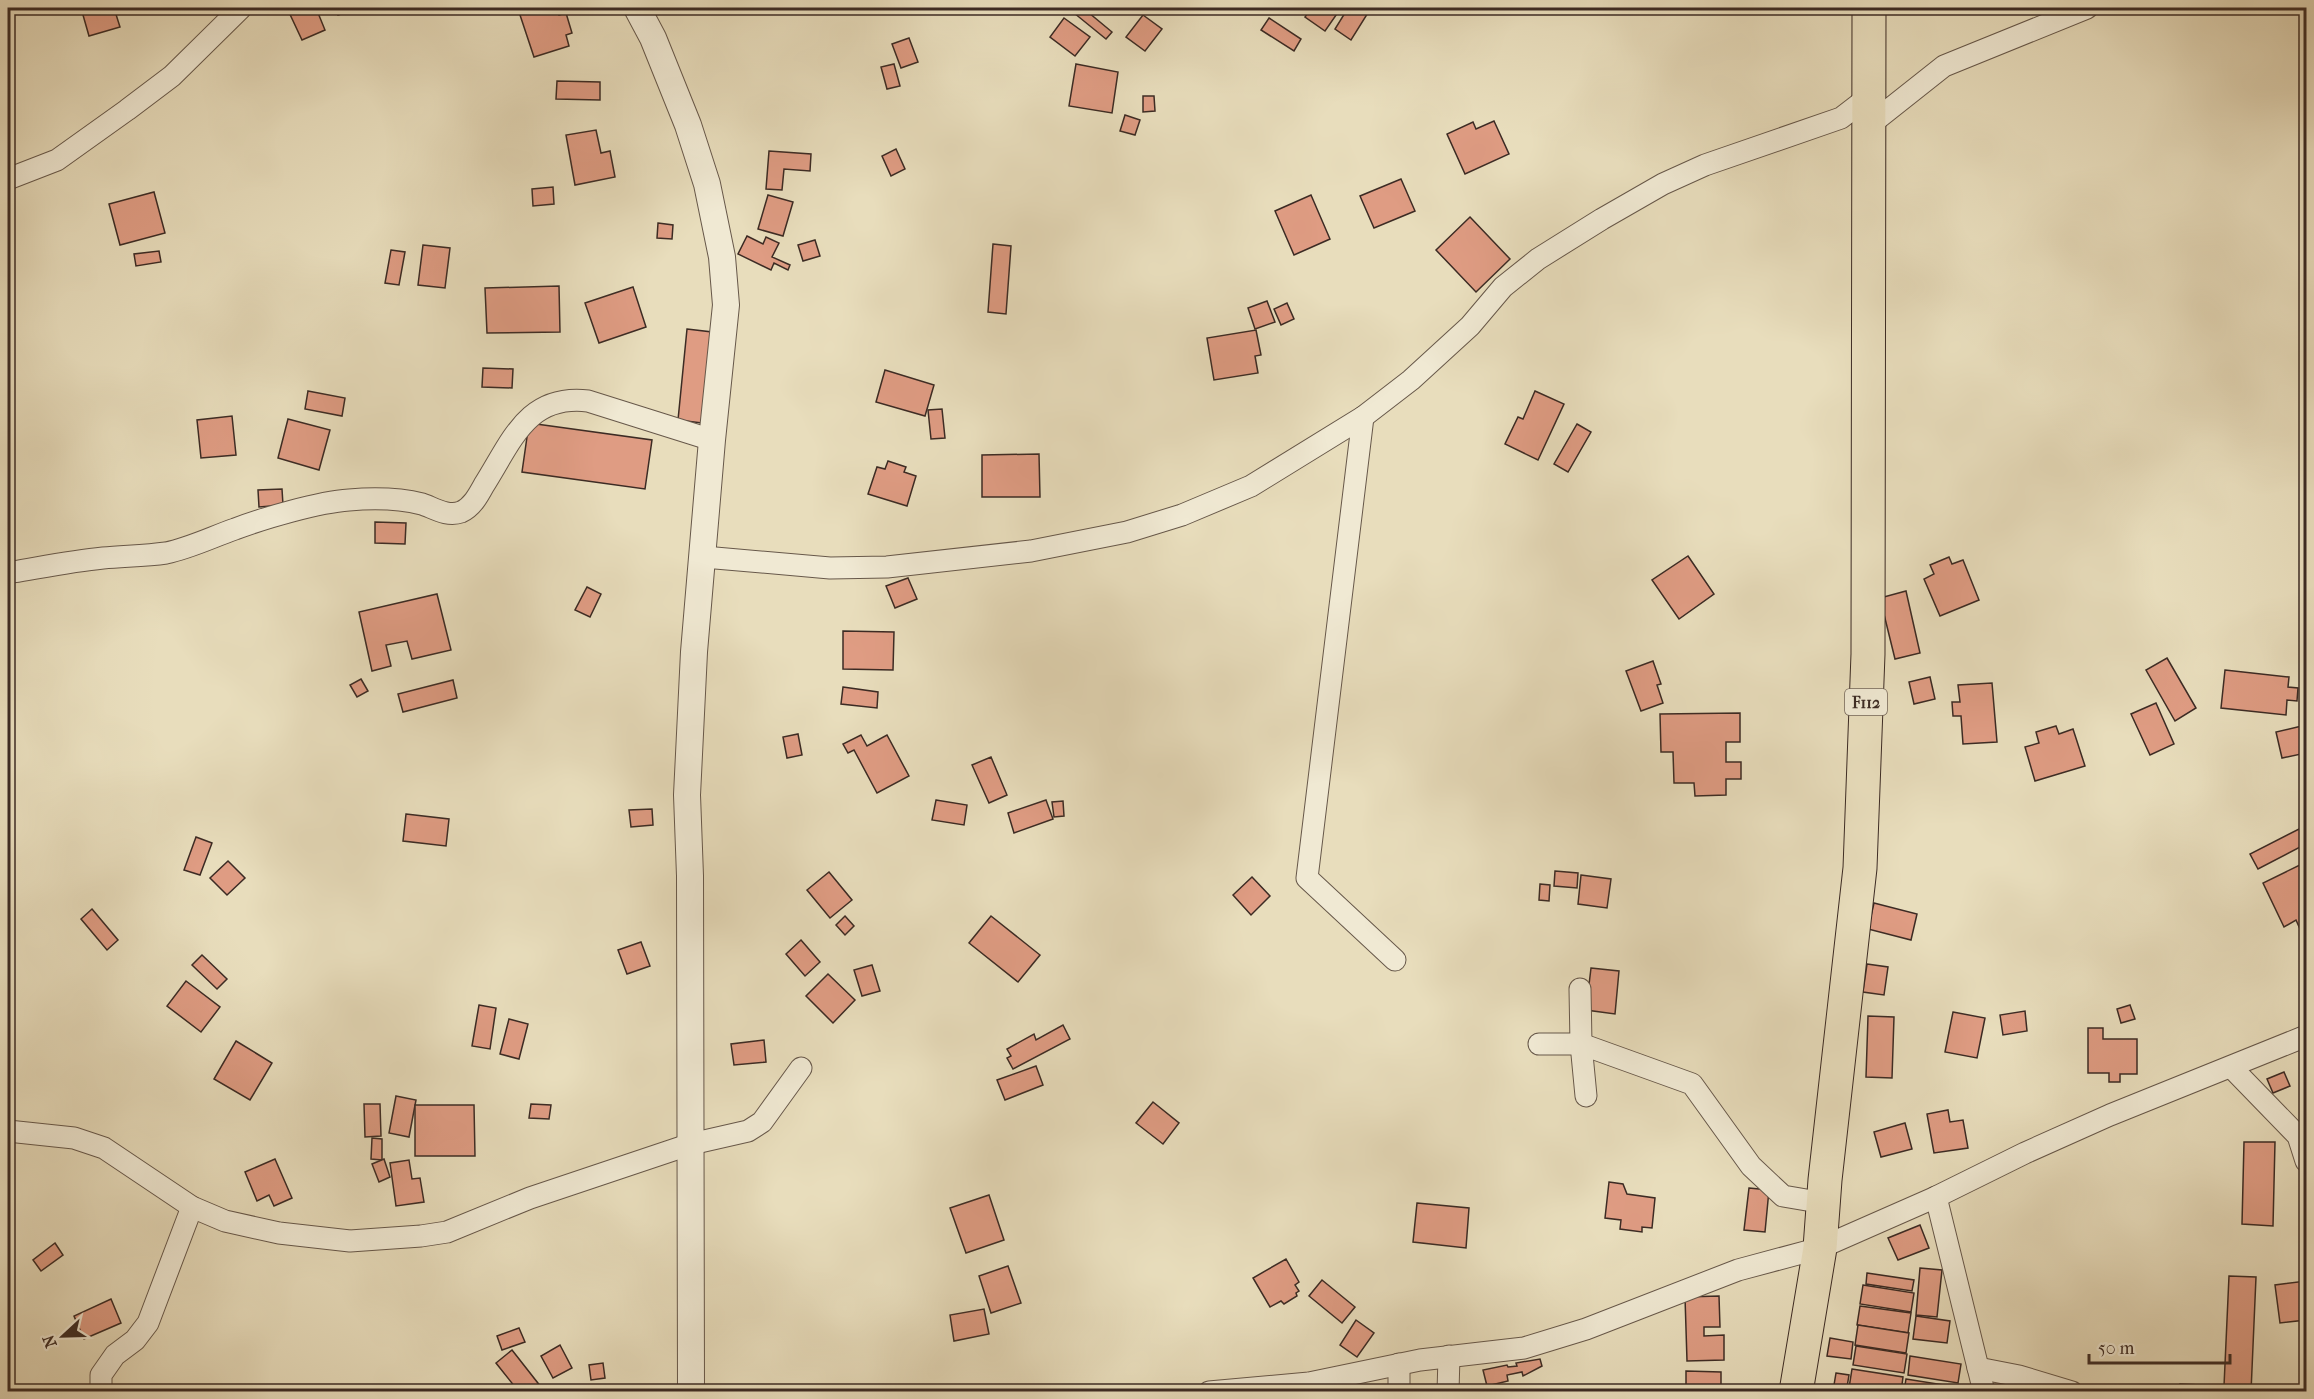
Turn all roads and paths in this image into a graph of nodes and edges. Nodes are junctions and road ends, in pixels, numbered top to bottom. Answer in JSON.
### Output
{"nodes":[{"id":1,"x":241,"y":8,"type":"edge"},
{"id":2,"x":637,"y":8,"type":"edge"},
{"id":3,"x":1869,"y":8,"type":"edge"},
{"id":4,"x":2087,"y":8,"type":"edge"},
{"id":5,"x":1867,"y":112,"type":"junction"},
{"id":6,"x":8,"y":179,"type":"edge"},
{"id":7,"x":1363,"y":417,"type":"junction"},
{"id":8,"x":712,"y":440,"type":"junction"},
{"id":9,"x":704,"y":557,"type":"junction"},
{"id":10,"x":13,"y":572,"type":"dead end"},
{"id":11,"x":1395,"y":960,"type":"dead end"},
{"id":12,"x":1580,"y":989,"type":"dead end"},
{"id":13,"x":2307,"y":1036,"type":"edge"},
{"id":14,"x":1539,"y":1044,"type":"dead end"},
{"id":15,"x":1581,"y":1044,"type":"junction"},
{"id":16,"x":2231,"y":1067,"type":"junction"},
{"id":17,"x":801,"y":1068,"type":"dead end"},
{"id":18,"x":1586,"y":1096,"type":"dead end"},
{"id":19,"x":8,"y":1131,"type":"edge"},
{"id":20,"x":690,"y":1144,"type":"junction"},
{"id":21,"x":2307,"y":1161,"type":"edge"},
{"id":22,"x":1936,"y":1197,"type":"junction"},
{"id":23,"x":1824,"y":1203,"type":"junction"},
{"id":24,"x":192,"y":1207,"type":"junction"},
{"id":25,"x":1820,"y":1248,"type":"junction"},
{"id":26,"x":1449,"y":1356,"type":"junction"},
{"id":27,"x":1399,"y":1364,"type":"junction"},
{"id":28,"x":1978,"y":1368,"type":"junction"},
{"id":29,"x":101,"y":1392,"type":"edge"},
{"id":30,"x":691,"y":1392,"type":"edge"},
{"id":31,"x":1209,"y":1392,"type":"edge"},
{"id":32,"x":1399,"y":1392,"type":"edge"},
{"id":33,"x":1448,"y":1392,"type":"edge"},
{"id":34,"x":1796,"y":1392,"type":"edge"},
{"id":35,"x":1984,"y":1392,"type":"edge"},
{"id":36,"x":2072,"y":1392,"type":"edge"}],
"edges":[{"from":1,"to":6,"type":"street"},
{"from":2,"to":8,"type":"street"},
{"from":3,"to":5,"type":"main road","number":"F112"},
{"from":4,"to":5,"type":"street"},
{"from":5,"to":7,"type":"street"},
{"from":5,"to":23,"type":"main road","number":"F112"},
{"from":7,"to":9,"type":"street"},
{"from":7,"to":11,"type":"street"},
{"from":8,"to":9,"type":"street"},
{"from":8,"to":10,"type":"street"},
{"from":9,"to":20,"type":"street"},
{"from":12,"to":15,"type":"street"},
{"from":13,"to":16,"type":"street"},
{"from":14,"to":15,"type":"street"},
{"from":15,"to":18,"type":"street"},
{"from":15,"to":23,"type":"street"},
{"from":16,"to":21,"type":"street"},
{"from":16,"to":22,"type":"street"},
{"from":17,"to":20,"type":"street"},
{"from":19,"to":24,"type":"street"},
{"from":20,"to":24,"type":"street"},
{"from":20,"to":30,"type":"street"},
{"from":22,"to":25,"type":"street"},
{"from":22,"to":28,"type":"street"},
{"from":23,"to":25,"type":"main road","number":"F112"},
{"from":24,"to":29,"type":"street"},
{"from":25,"to":26,"type":"street"},
{"from":25,"to":34,"type":"main road","number":"F112"},
{"from":26,"to":27,"type":"street"},
{"from":26,"to":33,"type":"street"},
{"from":27,"to":31,"type":"street"},
{"from":27,"to":32,"type":"street"},
{"from":28,"to":35,"type":"street"},
{"from":28,"to":36,"type":"street"}]}
